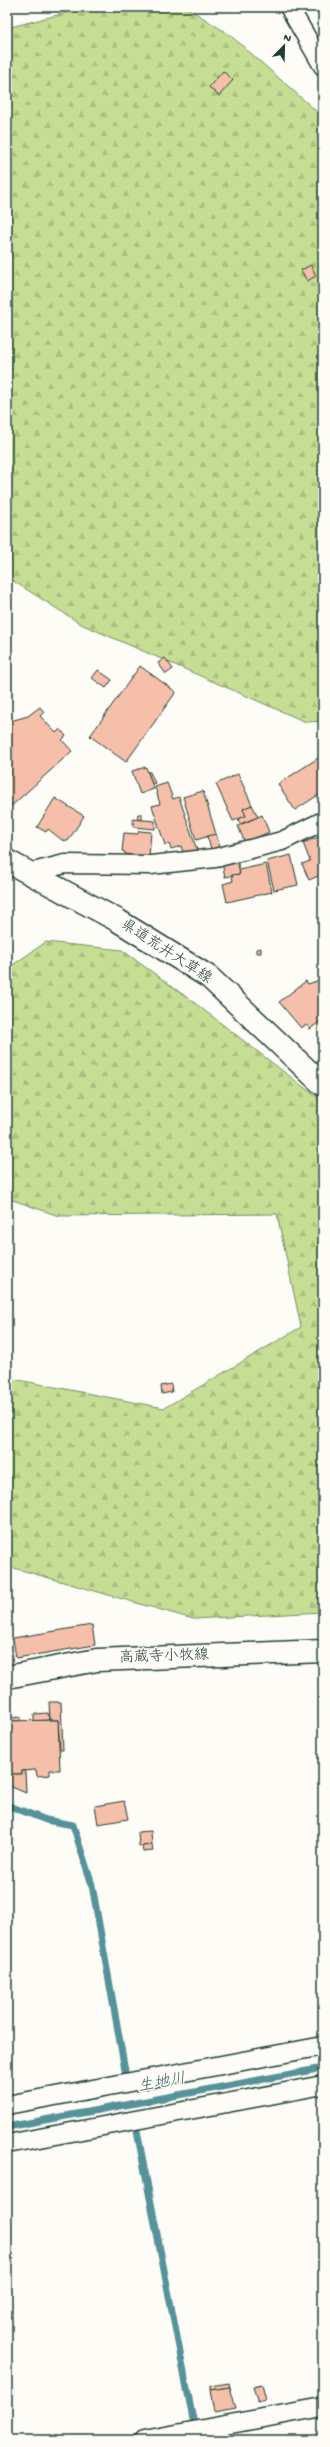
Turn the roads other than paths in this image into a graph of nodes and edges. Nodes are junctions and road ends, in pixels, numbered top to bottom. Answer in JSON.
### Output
{"nodes":[{"id":1,"x":289,"y":7,"type":"edge"},
{"id":2,"x":323,"y":66,"type":"edge"},
{"id":3,"x":323,"y":821,"type":"edge"},
{"id":4,"x":7,"y":861,"type":"edge"},
{"id":5,"x":29,"y":873,"type":"junction"},
{"id":6,"x":323,"y":1085,"type":"edge"},
{"id":7,"x":323,"y":1651,"type":"edge"},
{"id":8,"x":7,"y":1677,"type":"edge"},
{"id":9,"x":323,"y":2046,"type":"edge"},
{"id":10,"x":323,"y":2085,"type":"edge"},
{"id":11,"x":7,"y":2105,"type":"edge"},
{"id":12,"x":7,"y":2144,"type":"edge"},
{"id":13,"x":323,"y":2407,"type":"edge"},
{"id":14,"x":144,"y":2440,"type":"edge"}],
"edges":[{"from":1,"to":2,"type":"street"},
{"from":3,"to":5,"type":"street"},
{"from":4,"to":5,"type":"main road","name":"県道荒井大草線"},
{"from":5,"to":6,"type":"main road","name":"県道荒井大草線"},
{"from":7,"to":8,"type":"main road","name":"高蔵寺小牧線"},
{"from":9,"to":11,"type":"street"},
{"from":10,"to":12,"type":"street"},
{"from":13,"to":14,"type":"street"}]}
